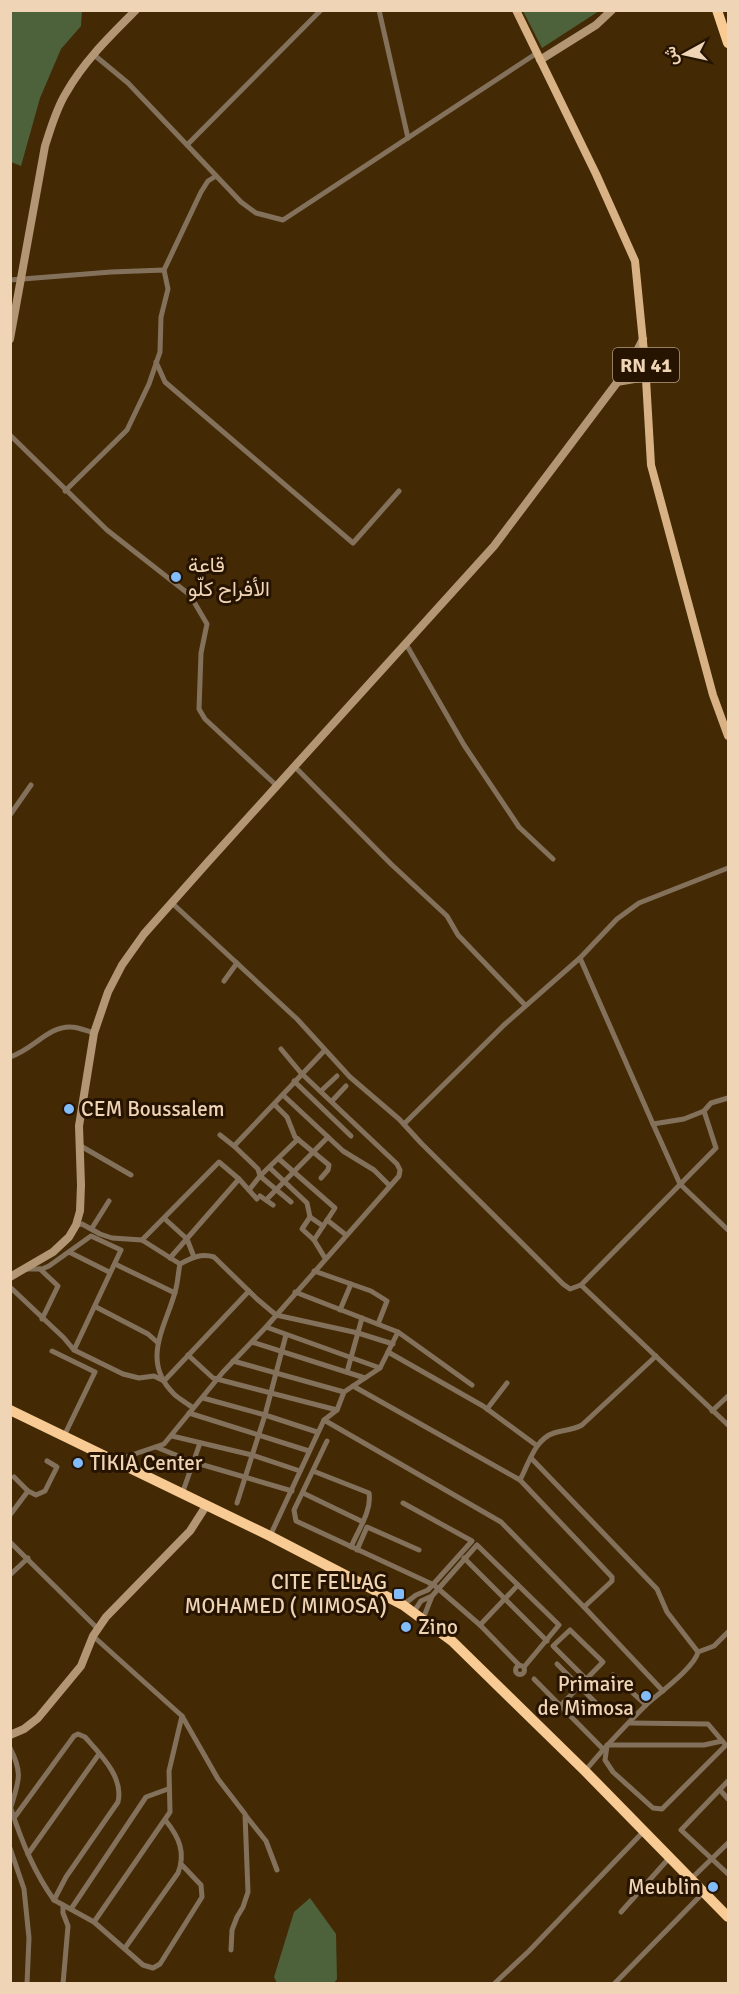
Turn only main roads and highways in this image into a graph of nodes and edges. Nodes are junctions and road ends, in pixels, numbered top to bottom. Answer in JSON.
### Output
{"nodes":[{"id":1,"x":516,"y":10,"type":"edge"},
{"id":2,"x":717,"y":10,"type":"edge"},
{"id":3,"x":729,"y":43,"type":"edge"},
{"id":4,"x":729,"y":736,"type":"edge"},
{"id":5,"x":10,"y":1410,"type":"edge"},
{"id":6,"x":729,"y":1917,"type":"edge"}],
"edges":[{"from":1,"to":4,"type":"main road","number":"RN 41"},
{"from":2,"to":3,"type":"highway"},
{"from":5,"to":6,"type":"highway"}]}
